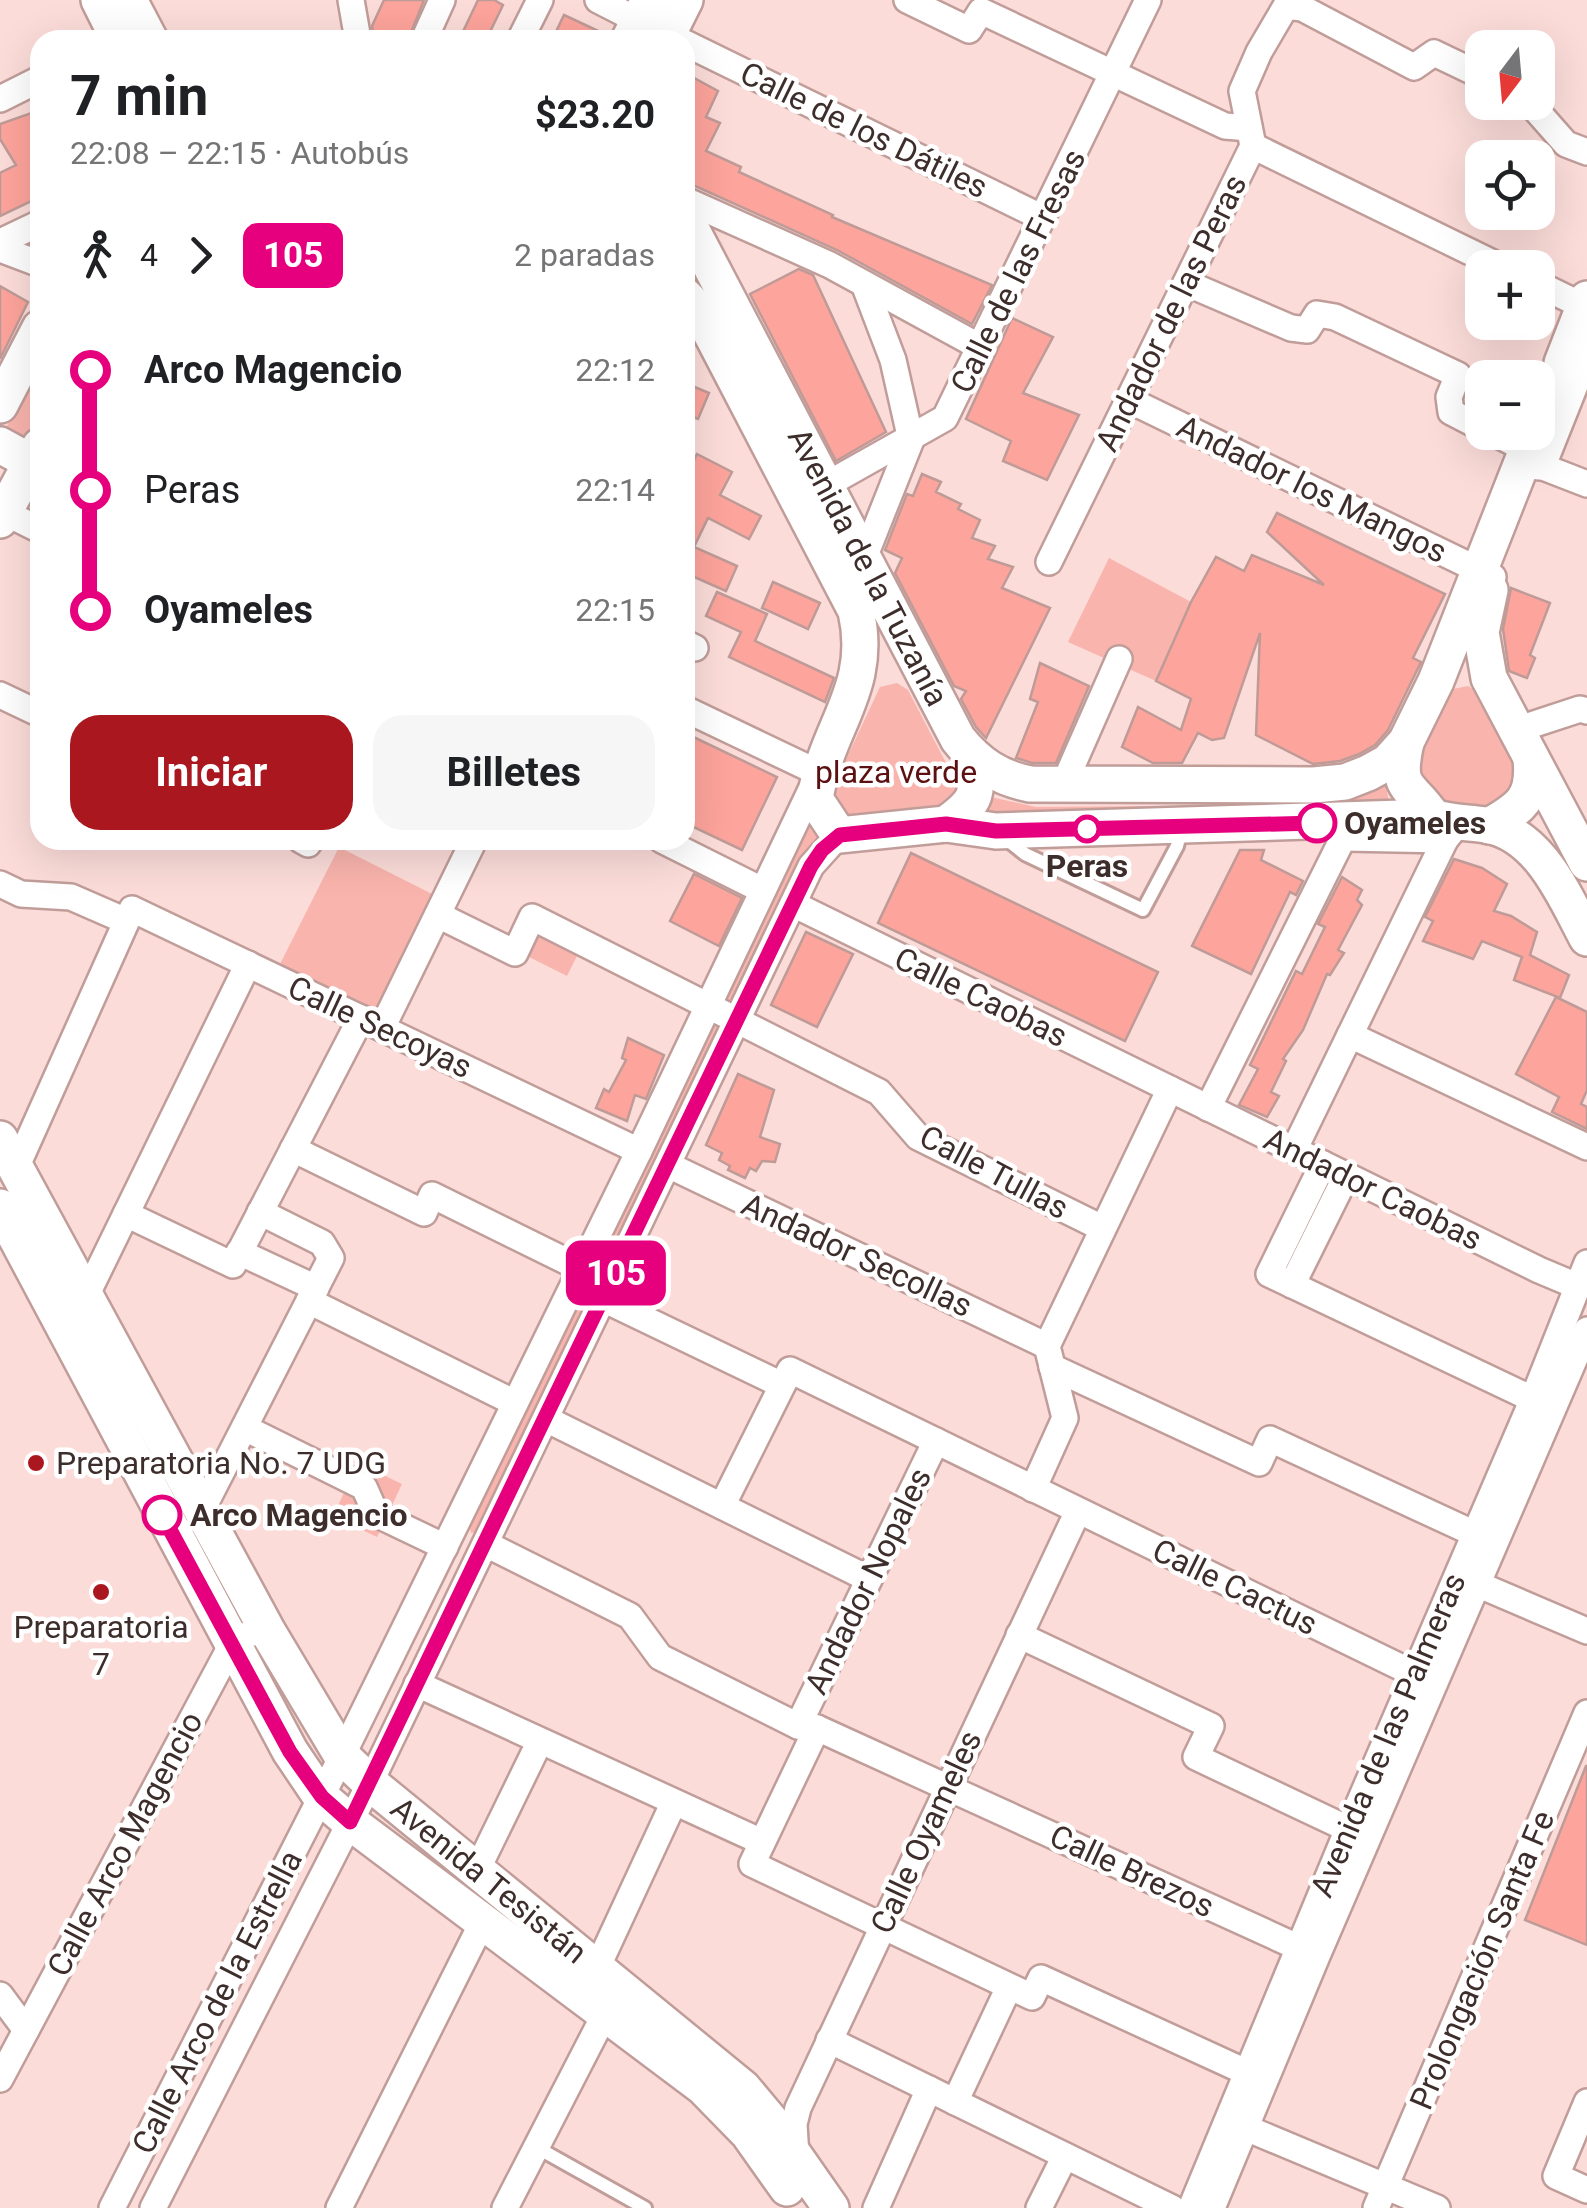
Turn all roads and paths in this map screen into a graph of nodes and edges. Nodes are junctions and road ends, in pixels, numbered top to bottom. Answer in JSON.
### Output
{"nodes":[{"id":1,"x":99,"y":0,"type":"edge"},
{"id":2,"x":129,"y":0,"type":"edge"},
{"id":3,"x":350,"y":0,"type":"edge"},
{"id":4,"x":442,"y":0,"type":"edge"},
{"id":5,"x":540,"y":0,"type":"edge"},
{"id":6,"x":598,"y":0,"type":"edge"},
{"id":7,"x":685,"y":0,"type":"edge"},
{"id":8,"x":907,"y":0,"type":"edge"},
{"id":9,"x":1148,"y":0,"type":"edge"},
{"id":10,"x":114,"y":30,"type":"edge"},
{"id":11,"x":145,"y":30,"type":"edge"},
{"id":12,"x":356,"y":30,"type":"edge"},
{"id":13,"x":428,"y":30,"type":"edge"},
{"id":14,"x":525,"y":30,"type":"edge"},
{"id":15,"x":657,"y":30,"type":"edge"},
{"id":16,"x":660,"y":30,"type":"edge"},
{"id":17,"x":695,"y":48,"type":"edge"},
{"id":18,"x":1465,"y":68,"type":"edge"},
{"id":19,"x":1115,"y":74,"type":"junction"},
{"id":20,"x":30,"y":85,"type":"edge"},
{"id":21,"x":0,"y":100,"type":"edge"},
{"id":22,"x":1547,"y":120,"type":"edge"},
{"id":23,"x":1251,"y":137,"type":"junction"},
{"id":24,"x":1587,"y":152,"type":"edge"},
{"id":25,"x":1044,"y":218,"type":"junction"},
{"id":26,"x":695,"y":228,"type":"edge"},
{"id":27,"x":30,"y":229,"type":"edge"},
{"id":28,"x":695,"y":241,"type":"edge"},
{"id":29,"x":0,"y":246,"type":"edge"},
{"id":30,"x":1468,"y":250,"type":"edge"},
{"id":31,"x":30,"y":260,"type":"edge"},
{"id":32,"x":1186,"y":282,"type":"junction"},
{"id":33,"x":864,"y":284,"type":"junction"},
{"id":34,"x":1555,"y":301,"type":"edge"},
{"id":35,"x":695,"y":307,"type":"edge"},
{"id":36,"x":1585,"y":332,"type":"edge"},
{"id":37,"x":30,"y":347,"type":"edge"},
{"id":38,"x":980,"y":347,"type":"junction"},
{"id":39,"x":1555,"y":397,"type":"edge"},
{"id":40,"x":1555,"y":397,"type":"edge"},
{"id":41,"x":1129,"y":400,"type":"junction"},
{"id":42,"x":0,"y":405,"type":"edge"},
{"id":43,"x":1465,"y":419,"type":"edge"},
{"id":44,"x":911,"y":440,"type":"junction"},
{"id":45,"x":0,"y":445,"type":"edge"},
{"id":46,"x":1532,"y":450,"type":"edge"},
{"id":47,"x":1543,"y":450,"type":"edge"},
{"id":48,"x":30,"y":452,"type":"edge"},
{"id":49,"x":30,"y":465,"type":"edge"},
{"id":50,"x":1587,"y":484,"type":"edge"},
{"id":51,"x":826,"y":485,"type":"junction"},
{"id":52,"x":2,"y":516,"type":"edge"},
{"id":53,"x":30,"y":526,"type":"edge"},
{"id":54,"x":864,"y":558,"type":"junction"},
{"id":55,"x":1049,"y":562,"type":"dead end"},
{"id":56,"x":1487,"y":575,"type":"junction"},
{"id":57,"x":1119,"y":658,"type":"dead end"},
{"id":58,"x":921,"y":667,"type":"junction"},
{"id":59,"x":858,"y":678,"type":"junction"},
{"id":60,"x":1488,"y":678,"type":"junction"},
{"id":61,"x":1436,"y":682,"type":"junction"},
{"id":62,"x":0,"y":694,"type":"edge"},
{"id":63,"x":30,"y":709,"type":"edge"},
{"id":64,"x":1587,"y":711,"type":"edge"},
{"id":65,"x":695,"y":713,"type":"edge"},
{"id":66,"x":1406,"y":742,"type":"junction"},
{"id":67,"x":1524,"y":744,"type":"junction"},
{"id":68,"x":971,"y":755,"type":"junction"},
{"id":69,"x":819,"y":773,"type":"junction"},
{"id":70,"x":1064,"y":784,"type":"junction"},
{"id":71,"x":946,"y":824,"type":"junction"},
{"id":72,"x":1182,"y":827,"type":"junction"},
{"id":73,"x":1456,"y":827,"type":"junction"},
{"id":74,"x":1348,"y":830,"type":"junction"},
{"id":75,"x":996,"y":831,"type":"junction"},
{"id":76,"x":840,"y":835,"type":"junction"},
{"id":77,"x":469,"y":850,"type":"edge"},
{"id":78,"x":682,"y":850,"type":"edge"},
{"id":79,"x":1587,"y":863,"type":"edge"},
{"id":80,"x":0,"y":884,"type":"edge"},
{"id":81,"x":762,"y":890,"type":"junction"},
{"id":82,"x":793,"y":904,"type":"junction"},
{"id":83,"x":438,"y":914,"type":"junction"},
{"id":84,"x":126,"y":921,"type":"junction"},
{"id":85,"x":1587,"y":938,"type":"edge"},
{"id":86,"x":248,"y":964,"type":"junction"},
{"id":87,"x":708,"y":1004,"type":"junction"},
{"id":88,"x":738,"y":1020,"type":"junction"},
{"id":89,"x":372,"y":1023,"type":"junction"},
{"id":90,"x":1350,"y":1035,"type":"junction"},
{"id":91,"x":1170,"y":1089,"type":"junction"},
{"id":92,"x":1208,"y":1108,"type":"junction"},
{"id":93,"x":1575,"y":1141,"type":"edge"},
{"id":94,"x":293,"y":1149,"type":"junction"},
{"id":95,"x":1294,"y":1150,"type":"junction"},
{"id":96,"x":640,"y":1151,"type":"junction"},
{"id":97,"x":1323,"y":1164,"type":"junction"},
{"id":98,"x":668,"y":1165,"type":"junction"},
{"id":99,"x":1346,"y":1176,"type":"junction"},
{"id":100,"x":10,"y":1185,"type":"edge"},
{"id":101,"x":260,"y":1212,"type":"junction"},
{"id":102,"x":126,"y":1214,"type":"junction"},
{"id":103,"x":1102,"y":1228,"type":"junction"},
{"id":104,"x":236,"y":1258,"type":"junction"},
{"id":105,"x":580,"y":1268,"type":"junction"},
{"id":106,"x":1582,"y":1274,"type":"edge"},
{"id":107,"x":1280,"y":1280,"type":"junction"},
{"id":108,"x":312,"y":1294,"type":"junction"},
{"id":109,"x":86,"y":1296,"type":"junction"},
{"id":110,"x":603,"y":1300,"type":"junction"},
{"id":111,"x":1587,"y":1330,"type":"edge"},
{"id":112,"x":1050,"y":1356,"type":"junction"},
{"id":113,"x":782,"y":1386,"type":"junction"},
{"id":114,"x":515,"y":1403,"type":"junction"},
{"id":115,"x":1543,"y":1404,"type":"junction"},
{"id":116,"x":546,"y":1419,"type":"junction"},
{"id":117,"x":245,"y":1428,"type":"junction"},
{"id":118,"x":936,"y":1442,"type":"junction"},
{"id":119,"x":1033,"y":1489,"type":"junction"},
{"id":120,"x":722,"y":1506,"type":"junction"},
{"id":121,"x":203,"y":1508,"type":"junction"},
{"id":122,"x":1078,"y":1510,"type":"junction"},
{"id":123,"x":462,"y":1512,"type":"junction"},
{"id":124,"x":1473,"y":1533,"type":"junction"},
{"id":125,"x":489,"y":1536,"type":"junction"},
{"id":126,"x":445,"y":1547,"type":"junction"},
{"id":127,"x":869,"y":1579,"type":"junction"},
{"id":128,"x":1477,"y":1584,"type":"junction"},
{"id":129,"x":1587,"y":1631,"type":"edge"},
{"id":130,"x":268,"y":1632,"type":"junction"},
{"id":131,"x":1019,"y":1635,"type":"junction"},
{"id":132,"x":231,"y":1646,"type":"junction"},
{"id":133,"x":1426,"y":1680,"type":"junction"},
{"id":134,"x":418,"y":1684,"type":"junction"},
{"id":135,"x":1587,"y":1713,"type":"edge"},
{"id":136,"x":808,"y":1727,"type":"junction"},
{"id":137,"x":540,"y":1741,"type":"junction"},
{"id":138,"x":342,"y":1756,"type":"junction"},
{"id":139,"x":370,"y":1783,"type":"junction"},
{"id":140,"x":947,"y":1786,"type":"junction"},
{"id":141,"x":322,"y":1797,"type":"junction"},
{"id":142,"x":674,"y":1802,"type":"junction"},
{"id":143,"x":350,"y":1822,"type":"junction"},
{"id":144,"x":1348,"y":1829,"type":"junction"},
{"id":145,"x":757,"y":1853,"type":"junction"},
{"id":146,"x":477,"y":1870,"type":"junction"},
{"id":147,"x":483,"y":1921,"type":"junction"},
{"id":148,"x":882,"y":1927,"type":"junction"},
{"id":149,"x":1308,"y":1951,"type":"junction"},
{"id":150,"x":597,"y":1968,"type":"junction"},
{"id":151,"x":1009,"y":1987,"type":"junction"},
{"id":152,"x":0,"y":1996,"type":"edge"},
{"id":153,"x":606,"y":2012,"type":"junction"},
{"id":154,"x":26,"y":2030,"type":"junction"},
{"id":155,"x":829,"y":2040,"type":"junction"},
{"id":156,"x":1246,"y":2072,"type":"junction"},
{"id":157,"x":0,"y":2079,"type":"edge"},
{"id":158,"x":929,"y":2089,"type":"junction"},
{"id":159,"x":955,"y":2102,"type":"junction"},
{"id":160,"x":1587,"y":2102,"type":"edge"},
{"id":161,"x":1246,"y":2128,"type":"junction"},
{"id":162,"x":536,"y":2148,"type":"junction"},
{"id":163,"x":1065,"y":2156,"type":"junction"},
{"id":164,"x":796,"y":2158,"type":"junction"},
{"id":165,"x":1587,"y":2190,"type":"edge"},
{"id":166,"x":1381,"y":2197,"type":"edge"},
{"id":167,"x":112,"y":2208,"type":"edge"},
{"id":168,"x":152,"y":2208,"type":"edge"},
{"id":169,"x":339,"y":2208,"type":"edge"},
{"id":170,"x":505,"y":2208,"type":"edge"},
{"id":171,"x":645,"y":2208,"type":"edge"},
{"id":172,"x":801,"y":2208,"type":"edge"},
{"id":173,"x":831,"y":2208,"type":"edge"},
{"id":174,"x":876,"y":2208,"type":"edge"},
{"id":175,"x":1039,"y":2208,"type":"edge"},
{"id":176,"x":1172,"y":2208,"type":"edge"},
{"id":177,"x":1191,"y":2208,"type":"edge"},
{"id":178,"x":1212,"y":2208,"type":"edge"},
{"id":179,"x":1437,"y":2208,"type":"edge"}],
"edges":[{"from":1,"to":10,"type":"street"},
{"from":2,"to":11,"type":"street"},
{"from":3,"to":12,"type":"street"},
{"from":4,"to":13,"type":"street"},
{"from":5,"to":14,"type":"street"},
{"from":6,"to":15,"type":"street","name":"Calle de los Dátiles"},
{"from":7,"to":16,"type":"street"},
{"from":8,"to":19,"type":"street"},
{"from":9,"to":19,"type":"street","name":"Calle de las Fresas"},
{"from":17,"to":25,"type":"street","name":"Calle de los Dátiles"},
{"from":18,"to":23,"type":"street","name":"Andador de las Peras"},
{"from":19,"to":23,"type":"street"},
{"from":19,"to":25,"type":"street","name":"Calle de las Fresas"},
{"from":20,"to":21,"type":"street"},
{"from":22,"to":24,"type":"street"},
{"from":23,"to":30,"type":"street"},
{"from":23,"to":32,"type":"street","name":"Andador de las Peras"},
{"from":25,"to":38,"type":"street","name":"Calle de las Fresas"},
{"from":26,"to":33,"type":"street"},
{"from":27,"to":29,"type":"street"},
{"from":28,"to":51,"type":"street","name":"Avenida de la Tuzanía"},
{"from":29,"to":31,"type":"street"},
{"from":32,"to":41,"type":"street","name":"Andador de las Peras"},
{"from":32,"to":43,"type":"street"},
{"from":33,"to":38,"type":"street"},
{"from":33,"to":44,"type":"street"},
{"from":34,"to":36,"type":"street"},
{"from":35,"to":59,"type":"street","name":"Avenida de la Tuzanía"},
{"from":36,"to":39,"type":"street"},
{"from":36,"to":40,"type":"street"},
{"from":37,"to":42,"type":"street"},
{"from":38,"to":44,"type":"street","name":"Calle de las Fresas"},
{"from":41,"to":55,"type":"street","name":"Andador de las Peras"},
{"from":41,"to":56,"type":"street","name":"Andador los Mangos"},
{"from":44,"to":51,"type":"street","name":"Calle de las Fresas"},
{"from":44,"to":54,"type":"street"},
{"from":45,"to":48,"type":"street"},
{"from":46,"to":56,"type":"street"},
{"from":47,"to":50,"type":"street"},
{"from":49,"to":52,"type":"street"},
{"from":51,"to":54,"type":"street","name":"Avenida de la Tuzanía"},
{"from":52,"to":53,"type":"street"},
{"from":54,"to":58,"type":"street","name":"Avenida de la Tuzanía"},
{"from":56,"to":60,"type":"street"},
{"from":56,"to":61,"type":"street","name":"Avenida de la Tuzanía"},
{"from":57,"to":70,"type":"street"},
{"from":58,"to":59,"type":"street"},
{"from":58,"to":68,"type":"street","name":"Avenida de la Tuzanía"},
{"from":59,"to":69,"type":"street","name":"Avenida de la Tuzanía"},
{"from":60,"to":61,"type":"street"},
{"from":60,"to":67,"type":"street"},
{"from":61,"to":66,"type":"street","name":"Avenida de la Tuzanía"},
{"from":62,"to":63,"type":"street"},
{"from":64,"to":67,"type":"street"},
{"from":65,"to":69,"type":"street"},
{"from":66,"to":70,"type":"street","name":"Avenida de la Tuzanía"},
{"from":66,"to":73,"type":"street"},
{"from":67,"to":73,"type":"street"},
{"from":67,"to":79,"type":"street"},
{"from":68,"to":70,"type":"street","name":"Avenida de la Tuzanía"},
{"from":68,"to":71,"type":"street"},
{"from":69,"to":76,"type":"street"},
{"from":69,"to":81,"type":"street","name":"Calle Arco de la Estrella"},
{"from":71,"to":75,"type":"street"},
{"from":71,"to":76,"type":"street"},
{"from":72,"to":74,"type":"street"},
{"from":72,"to":75,"type":"street"},
{"from":72,"to":75,"type":"lane"},
{"from":73,"to":74,"type":"street"},
{"from":73,"to":85,"type":"street"},
{"from":73,"to":90,"type":"street"},
{"from":74,"to":92,"type":"street"},
{"from":76,"to":82,"type":"street","name":"Calle Arco de la Estrella"},
{"from":77,"to":83,"type":"street"},
{"from":78,"to":81,"type":"street"},
{"from":80,"to":84,"type":"street"},
{"from":81,"to":87,"type":"street","name":"Calle Arco de la Estrella"},
{"from":82,"to":88,"type":"street","name":"Calle Arco de la Estrella"},
{"from":82,"to":91,"type":"street","name":"Calle Caobas"},
{"from":83,"to":87,"type":"street","name":"Calle Tullas"},
{"from":83,"to":89,"type":"street"},
{"from":84,"to":86,"type":"street","name":"Calle Secoyas"},
{"from":84,"to":100,"type":"street"},
{"from":86,"to":89,"type":"street","name":"Calle Secoyas"},
{"from":86,"to":102,"type":"street"},
{"from":87,"to":88,"type":"street","name":"Calle Tullas"},
{"from":87,"to":96,"type":"street","name":"Calle Arco de la Estrella"},
{"from":88,"to":98,"type":"street","name":"Calle Arco de la Estrella"},
{"from":88,"to":103,"type":"street","name":"Calle Tullas"},
{"from":89,"to":94,"type":"street"},
{"from":89,"to":96,"type":"street","name":"Calle Secoyas"},
{"from":90,"to":93,"type":"street"},
{"from":90,"to":95,"type":"street"},
{"from":91,"to":92,"type":"street","name":"Andador Caobas"},
{"from":91,"to":103,"type":"street"},
{"from":92,"to":95,"type":"street","name":"Andador Caobas"},
{"from":94,"to":101,"type":"street"},
{"from":94,"to":105,"type":"street"},
{"from":95,"to":97,"type":"street","name":"Andador Caobas"},
{"from":96,"to":105,"type":"street","name":"Calle Arco de la Estrella"},
{"from":97,"to":99,"type":"street","name":"Andador Caobas"},
{"from":97,"to":107,"type":"street"},
{"from":98,"to":110,"type":"street","name":"Calle Arco de la Estrella"},
{"from":98,"to":112,"type":"street","name":"Andador Secollas"},
{"from":99,"to":106,"type":"street","name":"Andador Caobas"},
{"from":99,"to":107,"type":"street"},
{"from":100,"to":109,"type":"street","name":"Avenida Tesistán"},
{"from":100,"to":132,"type":"street","name":"Avenida Tesistán"},
{"from":101,"to":104,"type":"street"},
{"from":101,"to":108,"type":"street"},
{"from":102,"to":104,"type":"street"},
{"from":102,"to":109,"type":"street"},
{"from":103,"to":112,"type":"street"},
{"from":104,"to":108,"type":"street"},
{"from":105,"to":114,"type":"street","name":"Calle Arco de la Estrella"},
{"from":106,"to":115,"type":"street","name":"Avenida de las Palmeras"},
{"from":107,"to":115,"type":"street"},
{"from":108,"to":114,"type":"street"},
{"from":108,"to":117,"type":"street"},
{"from":109,"to":121,"type":"street","name":"Avenida Tesistán"},
{"from":110,"to":113,"type":"street"},
{"from":110,"to":116,"type":"street","name":"Calle Arco de la Estrella"},
{"from":111,"to":115,"type":"street","name":"Avenida de las Palmeras"},
{"from":112,"to":119,"type":"street"},
{"from":112,"to":124,"type":"street","name":"Andador Secollas"},
{"from":113,"to":118,"type":"street"},
{"from":113,"to":120,"type":"street"},
{"from":114,"to":123,"type":"street","name":"Calle Arco de la Estrella"},
{"from":115,"to":124,"type":"street","name":"Avenida de las Palmeras"},
{"from":115,"to":128,"type":"street","name":"Avenida de las Palmeras"},
{"from":116,"to":120,"type":"street"},
{"from":116,"to":125,"type":"street","name":"Calle Arco de la Estrella"},
{"from":117,"to":121,"type":"street"},
{"from":117,"to":126,"type":"street"},
{"from":118,"to":119,"type":"street","name":"Andador Nopales"},
{"from":118,"to":127,"type":"street","name":"Andador Nopales"},
{"from":119,"to":122,"type":"street","name":"Calle Cactus"},
{"from":120,"to":127,"type":"street"},
{"from":121,"to":130,"type":"street","name":"Avenida Tesistán"},
{"from":122,"to":131,"type":"street","name":"Calle Oyameles"},
{"from":122,"to":133,"type":"street","name":"Calle Cactus"},
{"from":123,"to":125,"type":"street"},
{"from":123,"to":126,"type":"street","name":"Calle Arco de la Estrella"},
{"from":124,"to":133,"type":"street","name":"Avenida de las Palmeras"},
{"from":125,"to":134,"type":"street","name":"Calle Arco de la Estrella"},
{"from":125,"to":136,"type":"street"},
{"from":126,"to":138,"type":"street","name":"Calle Arco de la Estrella"},
{"from":127,"to":136,"type":"street","name":"Andador Nopales"},
{"from":128,"to":129,"type":"street"},
{"from":128,"to":133,"type":"street","name":"Avenida de las Palmeras"},
{"from":130,"to":132,"type":"street"},
{"from":130,"to":138,"type":"street","name":"Avenida Tesistán"},
{"from":131,"to":140,"type":"street","name":"Calle Oyameles"},
{"from":131,"to":144,"type":"street"},
{"from":132,"to":141,"type":"street","name":"Avenida Tesistán"},
{"from":132,"to":154,"type":"street","name":"Calle Arco Magencio"},
{"from":133,"to":144,"type":"street","name":"Avenida de las Palmeras"},
{"from":133,"to":149,"type":"street","name":"Avenida de las Palmeras"},
{"from":134,"to":137,"type":"street"},
{"from":134,"to":139,"type":"street","name":"Calle Arco de la Estrella"},
{"from":135,"to":166,"type":"street","name":"Prolongación Santa Fe"},
{"from":136,"to":140,"type":"street"},
{"from":136,"to":145,"type":"street","name":"Andador Nopales"},
{"from":137,"to":142,"type":"street"},
{"from":137,"to":146,"type":"street"},
{"from":138,"to":139,"type":"street","name":"Avenida Tesistán"},
{"from":138,"to":141,"type":"street","name":"Calle Arco de la Estrella"},
{"from":139,"to":143,"type":"street","name":"Calle Arco de la Estrella"},
{"from":139,"to":146,"type":"street","name":"Avenida Tesistán"},
{"from":140,"to":148,"type":"street","name":"Calle Oyameles"},
{"from":140,"to":149,"type":"street","name":"Calle Brezos"},
{"from":141,"to":143,"type":"street","name":"Avenida Tesistán"},
{"from":141,"to":167,"type":"street","name":"Calle Arco de la Estrella"},
{"from":142,"to":145,"type":"street"},
{"from":142,"to":150,"type":"street"},
{"from":143,"to":147,"type":"street","name":"Avenida Tesistán"},
{"from":143,"to":168,"type":"street","name":"Calle Arco de la Estrella"},
{"from":144,"to":149,"type":"street","name":"Avenida de las Palmeras"},
{"from":145,"to":148,"type":"street"},
{"from":146,"to":150,"type":"street","name":"Avenida Tesistán"},
{"from":147,"to":153,"type":"street","name":"Avenida Tesistán"},
{"from":147,"to":169,"type":"street"},
{"from":148,"to":151,"type":"street"},
{"from":148,"to":155,"type":"street","name":"Calle Oyameles"},
{"from":149,"to":156,"type":"street","name":"Avenida de las Palmeras"},
{"from":149,"to":161,"type":"street","name":"Avenida de las Palmeras"},
{"from":150,"to":164,"type":"street","name":"Avenida Tesistán"},
{"from":151,"to":156,"type":"street"},
{"from":151,"to":159,"type":"street"},
{"from":152,"to":154,"type":"street"},
{"from":153,"to":162,"type":"street"},
{"from":153,"to":172,"type":"street","name":"Avenida Tesistán"},
{"from":154,"to":157,"type":"street","name":"Calle Arco Magencio"},
{"from":155,"to":158,"type":"street"},
{"from":155,"to":164,"type":"street","name":"Calle Oyameles"},
{"from":156,"to":177,"type":"street","name":"Avenida de las Palmeras"},
{"from":158,"to":159,"type":"street"},
{"from":158,"to":174,"type":"street"},
{"from":159,"to":163,"type":"street"},
{"from":160,"to":165,"type":"street"},
{"from":161,"to":166,"type":"street"},
{"from":161,"to":178,"type":"street","name":"Avenida de las Palmeras"},
{"from":162,"to":170,"type":"street"},
{"from":162,"to":171,"type":"lane"},
{"from":163,"to":175,"type":"street"},
{"from":163,"to":176,"type":"street"},
{"from":164,"to":173,"type":"street","name":"Avenida Tesistán"},
{"from":166,"to":179,"type":"street"}]}
